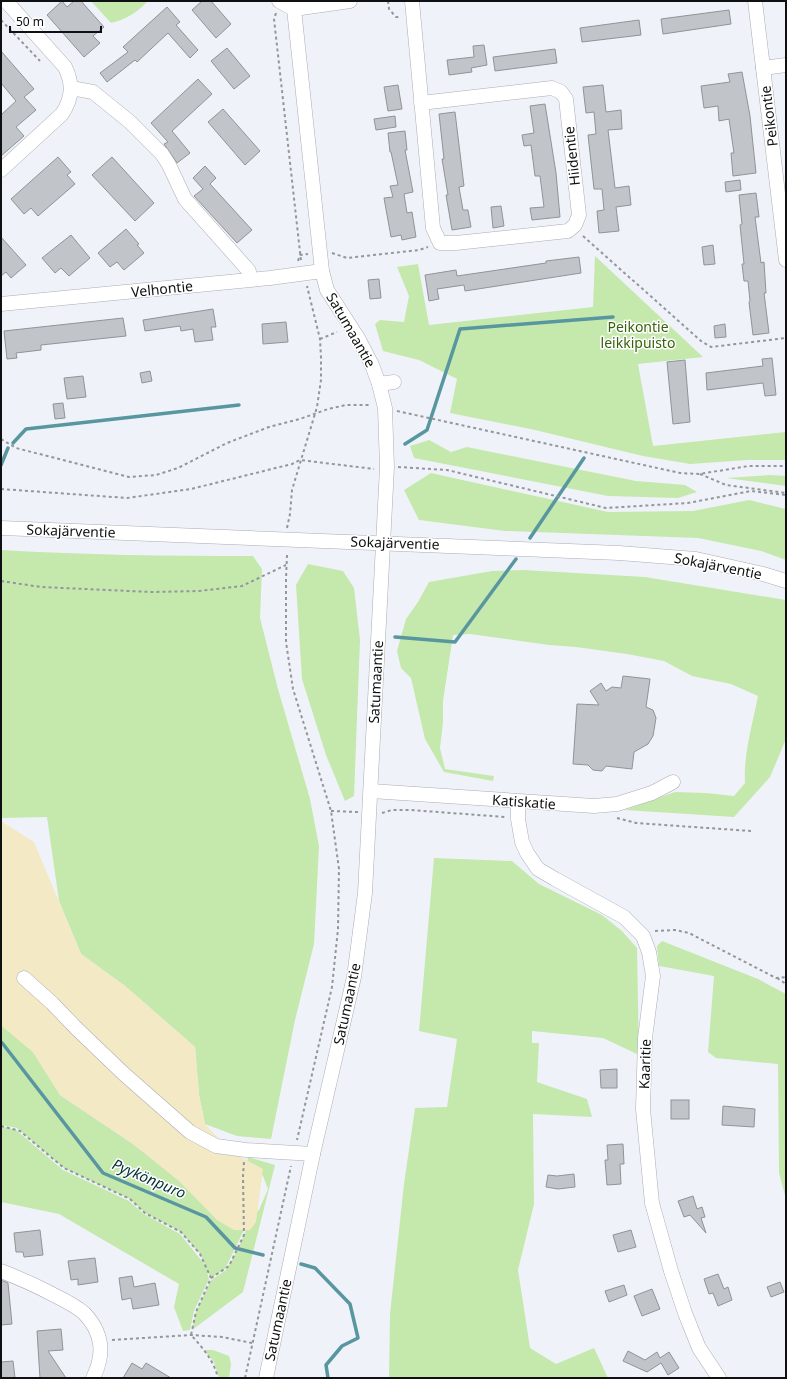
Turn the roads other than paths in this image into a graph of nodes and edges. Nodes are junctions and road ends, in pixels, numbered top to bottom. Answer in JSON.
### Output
{"nodes":[{"id":1,"x":6,"y":1,"type":"edge"},
{"id":2,"x":279,"y":1,"type":"edge"},
{"id":3,"x":350,"y":1,"type":"edge"},
{"id":4,"x":412,"y":1,"type":"edge"},
{"id":5,"x":755,"y":1,"type":"edge"},
{"id":6,"x":294,"y":9,"type":"junction"},
{"id":7,"x":786,"y":65,"type":"edge"},
{"id":8,"x":763,"y":68,"type":"junction"},
{"id":9,"x":71,"y":88,"type":"junction"},
{"id":10,"x":421,"y":103,"type":"junction"},
{"id":11,"x":1,"y":170,"type":"edge"},
{"id":12,"x":786,"y":260,"type":"edge"},
{"id":13,"x":250,"y":271,"type":"dead end"},
{"id":14,"x":322,"y":271,"type":"junction"},
{"id":15,"x":1,"y":304,"type":"edge"},
{"id":16,"x":394,"y":382,"type":"dead end"},
{"id":17,"x":379,"y":384,"type":"junction"},
{"id":18,"x":1,"y":528,"type":"edge"},
{"id":19,"x":384,"y":542,"type":"junction"},
{"id":20,"x":786,"y":581,"type":"edge"},
{"id":21,"x":673,"y":782,"type":"dead end"},
{"id":22,"x":371,"y":790,"type":"junction"},
{"id":23,"x":518,"y":802,"type":"junction"},
{"id":24,"x":24,"y":978,"type":"dead end"},
{"id":25,"x":313,"y":1154,"type":"junction"},
{"id":26,"x":1,"y":1271,"type":"edge"},
{"id":27,"x":93,"y":1378,"type":"edge"},
{"id":28,"x":266,"y":1378,"type":"edge"},
{"id":29,"x":719,"y":1378,"type":"edge"}],
"edges":[{"from":1,"to":9,"type":"street"},
{"from":2,"to":6,"type":"street"},
{"from":3,"to":6,"type":"street"},
{"from":4,"to":10,"type":"street"},
{"from":5,"to":8,"type":"street","name":"Peikontie"},
{"from":6,"to":14,"type":"street","name":"Satumaantie"},
{"from":7,"to":8,"type":"street","name":"Peikontie"},
{"from":8,"to":12,"type":"street","name":"Peikontie"},
{"from":9,"to":11,"type":"street"},
{"from":9,"to":13,"type":"street"},
{"from":10,"to":10,"type":"street","name":"Hiidentie"},
{"from":14,"to":15,"type":"street","name":"Velhontie"},
{"from":14,"to":17,"type":"street","name":"Satumaantie"},
{"from":16,"to":17,"type":"street"},
{"from":17,"to":19,"type":"street","name":"Satumaantie"},
{"from":18,"to":19,"type":"street","name":"Sokajärventie"},
{"from":19,"to":20,"type":"street","name":"Sokajärventie"},
{"from":19,"to":22,"type":"street","name":"Satumaantie"},
{"from":21,"to":23,"type":"street","name":"Katiskatie"},
{"from":22,"to":23,"type":"street","name":"Katiskatie"},
{"from":22,"to":25,"type":"street","name":"Satumaantie"},
{"from":23,"to":29,"type":"street","name":"Kaaritie"},
{"from":24,"to":25,"type":"street"},
{"from":25,"to":28,"type":"street","name":"Satumaantie"},
{"from":26,"to":27,"type":"street"}]}
